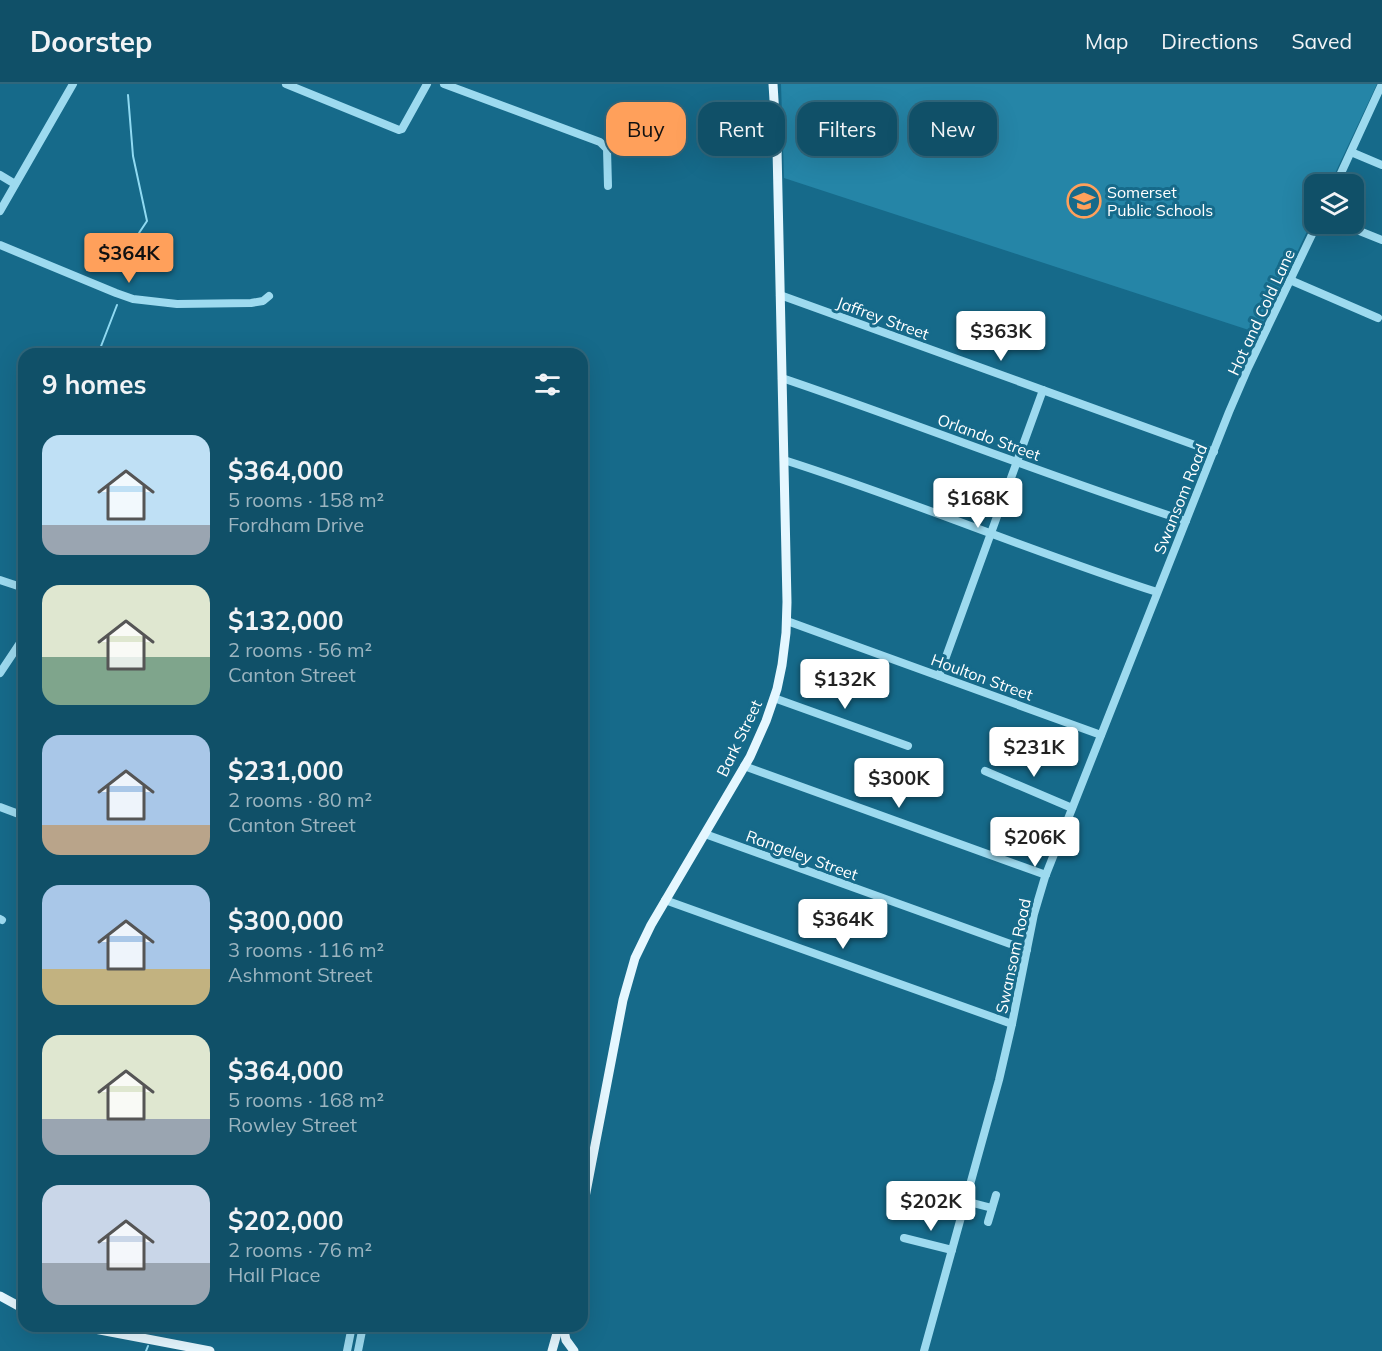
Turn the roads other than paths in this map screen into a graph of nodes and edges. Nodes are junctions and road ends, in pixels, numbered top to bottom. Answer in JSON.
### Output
{"nodes":[{"id":1,"x":73,"y":84,"type":"edge"},
{"id":2,"x":286,"y":84,"type":"edge"},
{"id":3,"x":427,"y":84,"type":"edge"},
{"id":4,"x":444,"y":84,"type":"edge"},
{"id":5,"x":773,"y":84,"type":"edge"},
{"id":6,"x":1382,"y":84,"type":"edge"},
{"id":7,"x":1351,"y":152,"type":"junction"},
{"id":8,"x":1382,"y":165,"type":"edge"},
{"id":9,"x":1341,"y":174,"type":"edge"},
{"id":10,"x":0,"y":175,"type":"edge"},
{"id":11,"x":15,"y":184,"type":"junction"},
{"id":12,"x":608,"y":186,"type":"dead end"},
{"id":13,"x":0,"y":211,"type":"edge"},
{"id":14,"x":1364,"y":233,"type":"edge"},
{"id":15,"x":1312,"y":234,"type":"edge"},
{"id":16,"x":1382,"y":240,"type":"edge"},
{"id":17,"x":0,"y":245,"type":"edge"},
{"id":18,"x":1290,"y":280,"type":"junction"},
{"id":19,"x":780,"y":295,"type":"junction"},
{"id":20,"x":269,"y":296,"type":"dead end"},
{"id":21,"x":1378,"y":318,"type":"dead end"},
{"id":22,"x":782,"y":378,"type":"junction"},
{"id":23,"x":1043,"y":390,"type":"junction"},
{"id":24,"x":1229,"y":412,"type":"joint"},
{"id":25,"x":1214,"y":452,"type":"junction"},
{"id":26,"x":784,"y":460,"type":"junction"},
{"id":27,"x":1017,"y":462,"type":"junction"},
{"id":28,"x":1186,"y":521,"type":"junction"},
{"id":29,"x":990,"y":534,"type":"junction"},
{"id":30,"x":0,"y":580,"type":"edge"},
{"id":31,"x":18,"y":586,"type":"edge"},
{"id":32,"x":1157,"y":592,"type":"junction"},
{"id":33,"x":787,"y":621,"type":"junction"},
{"id":34,"x":18,"y":647,"type":"edge"},
{"id":35,"x":0,"y":673,"type":"edge"},
{"id":36,"x":939,"y":676,"type":"junction"},
{"id":37,"x":774,"y":698,"type":"junction"},
{"id":38,"x":1101,"y":735,"type":"junction"},
{"id":39,"x":908,"y":746,"type":"dead end"},
{"id":40,"x":744,"y":766,"type":"junction"},
{"id":41,"x":986,"y":771,"type":"dead end"},
{"id":42,"x":0,"y":807,"type":"edge"},
{"id":43,"x":1072,"y":808,"type":"junction"},
{"id":44,"x":18,"y":814,"type":"edge"},
{"id":45,"x":705,"y":834,"type":"junction"},
{"id":46,"x":1046,"y":875,"type":"junction"},
{"id":47,"x":665,"y":900,"type":"junction"},
{"id":48,"x":1027,"y":950,"type":"junction"},
{"id":49,"x":1012,"y":1024,"type":"junction"},
{"id":50,"x":588,"y":1164,"type":"edge"},
{"id":51,"x":996,"y":1195,"type":"dead end"},
{"id":52,"x":965,"y":1201,"type":"junction"},
{"id":53,"x":992,"y":1208,"type":"junction"},
{"id":54,"x":988,"y":1222,"type":"dead end"},
{"id":55,"x":903,"y":1238,"type":"dead end"},
{"id":56,"x":952,"y":1251,"type":"junction"},
{"id":57,"x":0,"y":1296,"type":"edge"},
{"id":58,"x":18,"y":1306,"type":"edge"},
{"id":59,"x":110,"y":1332,"type":"edge"},
{"id":60,"x":351,"y":1332,"type":"edge"},
{"id":61,"x":362,"y":1332,"type":"edge"},
{"id":62,"x":559,"y":1332,"type":"edge"},
{"id":63,"x":563,"y":1332,"type":"edge"},
{"id":64,"x":210,"y":1351,"type":"edge"},
{"id":65,"x":347,"y":1351,"type":"edge"},
{"id":66,"x":358,"y":1351,"type":"edge"},
{"id":67,"x":552,"y":1351,"type":"edge"},
{"id":68,"x":574,"y":1351,"type":"edge"},
{"id":69,"x":924,"y":1351,"type":"edge"}],
"edges":[{"from":1,"to":11,"type":"street"},
{"from":2,"to":3,"type":"street"},
{"from":4,"to":12,"type":"street"},
{"from":5,"to":19,"type":"main road","name":"Bark Street"},
{"from":6,"to":7,"type":"street"},
{"from":7,"to":8,"type":"street"},
{"from":7,"to":9,"type":"street"},
{"from":10,"to":11,"type":"street"},
{"from":11,"to":13,"type":"street"},
{"from":14,"to":16,"type":"street"},
{"from":15,"to":18,"type":"street","name":"Hot and Cold Lane"},
{"from":17,"to":20,"type":"street"},
{"from":18,"to":21,"type":"street"},
{"from":18,"to":24,"type":"street","name":"Hot and Cold Lane"},
{"from":19,"to":22,"type":"main road","name":"Bark Street"},
{"from":19,"to":23,"type":"street","name":"Jaffrey Street"},
{"from":22,"to":26,"type":"main road","name":"Bark Street"},
{"from":22,"to":27,"type":"street","name":"Orlando Street"},
{"from":23,"to":25,"type":"street","name":"Jaffrey Street"},
{"from":23,"to":27,"type":"street"},
{"from":24,"to":25,"type":"street","name":"Swansom Road"},
{"from":25,"to":28,"type":"street","name":"Swansom Road"},
{"from":26,"to":29,"type":"street"},
{"from":26,"to":33,"type":"main road","name":"Bark Street"},
{"from":27,"to":28,"type":"street","name":"Orlando Street"},
{"from":27,"to":29,"type":"street"},
{"from":28,"to":32,"type":"street","name":"Swansom Road"},
{"from":29,"to":32,"type":"street"},
{"from":29,"to":36,"type":"street"},
{"from":30,"to":31,"type":"street"},
{"from":32,"to":38,"type":"street","name":"Swansom Road"},
{"from":33,"to":36,"type":"street","name":"Houlton Street"},
{"from":33,"to":37,"type":"main road","name":"Bark Street"},
{"from":34,"to":35,"type":"street"},
{"from":36,"to":38,"type":"street","name":"Houlton Street"},
{"from":37,"to":39,"type":"street"},
{"from":37,"to":40,"type":"main road","name":"Bark Street"},
{"from":38,"to":43,"type":"street","name":"Swansom Road"},
{"from":40,"to":45,"type":"main road","name":"Bark Street"},
{"from":40,"to":46,"type":"street"},
{"from":41,"to":43,"type":"street"},
{"from":42,"to":44,"type":"street"},
{"from":43,"to":46,"type":"street","name":"Swansom Road"},
{"from":45,"to":47,"type":"main road","name":"Bark Street"},
{"from":45,"to":48,"type":"street","name":"Rangeley Street"},
{"from":46,"to":48,"type":"street","name":"Swansom Road"},
{"from":47,"to":49,"type":"street"},
{"from":47,"to":50,"type":"main road","name":"Bark Street"},
{"from":48,"to":49,"type":"street","name":"Swansom Road"},
{"from":49,"to":52,"type":"street","name":"Swansom Road"},
{"from":51,"to":53,"type":"street"},
{"from":52,"to":53,"type":"street"},
{"from":52,"to":56,"type":"street","name":"Swansom Road"},
{"from":53,"to":54,"type":"street"},
{"from":55,"to":56,"type":"street"},
{"from":56,"to":69,"type":"street","name":"Swansom Road"},
{"from":57,"to":58,"type":"main road"},
{"from":59,"to":64,"type":"main road"},
{"from":60,"to":65,"type":"street"},
{"from":61,"to":66,"type":"street"},
{"from":62,"to":67,"type":"main road"},
{"from":63,"to":68,"type":"main road"}]}
